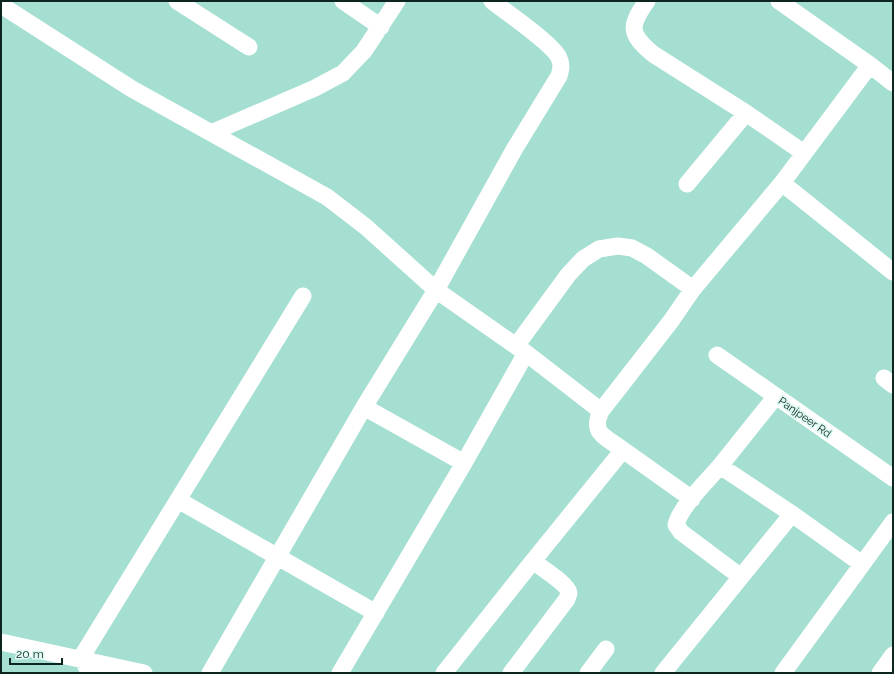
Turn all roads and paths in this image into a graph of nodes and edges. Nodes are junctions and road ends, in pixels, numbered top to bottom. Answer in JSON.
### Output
{"nodes":[{"id":1,"x":177,"y":1,"type":"edge"},
{"id":2,"x":343,"y":1,"type":"edge"},
{"id":3,"x":397,"y":1,"type":"edge"},
{"id":4,"x":492,"y":1,"type":"edge"},
{"id":5,"x":646,"y":1,"type":"edge"},
{"id":6,"x":779,"y":1,"type":"edge"},
{"id":7,"x":1,"y":5,"type":"edge"},
{"id":8,"x":381,"y":28,"type":"junction"},
{"id":9,"x":250,"y":47,"type":"dead end"},
{"id":10,"x":870,"y":65,"type":"junction"},
{"id":11,"x":893,"y":83,"type":"edge"},
{"id":12,"x":746,"y":112,"type":"junction"},
{"id":13,"x":212,"y":133,"type":"junction"},
{"id":14,"x":804,"y":153,"type":"junction"},
{"id":15,"x":782,"y":183,"type":"junction"},
{"id":16,"x":687,"y":184,"type":"dead end"},
{"id":17,"x":892,"y":268,"type":"edge"},
{"id":18,"x":693,"y":289,"type":"junction"},
{"id":19,"x":436,"y":290,"type":"junction"},
{"id":20,"x":303,"y":296,"type":"dead end"},
{"id":21,"x":521,"y":350,"type":"junction"},
{"id":22,"x":717,"y":356,"type":"dead end"},
{"id":23,"x":776,"y":396,"type":"junction"},
{"id":24,"x":364,"y":408,"type":"junction"},
{"id":25,"x":601,"y":411,"type":"junction"},
{"id":26,"x":623,"y":450,"type":"junction"},
{"id":27,"x":464,"y":463,"type":"junction"},
{"id":28,"x":720,"y":466,"type":"junction"},
{"id":29,"x":893,"y":478,"type":"edge"},
{"id":30,"x":692,"y":499,"type":"junction"},
{"id":31,"x":178,"y":500,"type":"junction"},
{"id":32,"x":792,"y":514,"type":"junction"},
{"id":33,"x":893,"y":522,"type":"edge"},
{"id":34,"x":277,"y":557,"type":"junction"},
{"id":35,"x":533,"y":561,"type":"junction"},
{"id":36,"x":862,"y":564,"type":"junction"},
{"id":37,"x":740,"y":577,"type":"junction"},
{"id":38,"x":376,"y":613,"type":"junction"},
{"id":39,"x":1,"y":642,"type":"edge"},
{"id":40,"x":606,"y":649,"type":"dead end"},
{"id":41,"x":893,"y":655,"type":"edge"},
{"id":42,"x":81,"y":658,"type":"junction"},
{"id":43,"x":90,"y":673,"type":"edge"},
{"id":44,"x":144,"y":673,"type":"edge"},
{"id":45,"x":210,"y":673,"type":"edge"},
{"id":46,"x":340,"y":673,"type":"edge"},
{"id":47,"x":444,"y":673,"type":"edge"},
{"id":48,"x":512,"y":673,"type":"edge"},
{"id":49,"x":588,"y":673,"type":"edge"},
{"id":50,"x":663,"y":673,"type":"edge"},
{"id":51,"x":783,"y":673,"type":"edge"},
{"id":52,"x":880,"y":673,"type":"edge"}],
"edges":[{"from":1,"to":9,"type":"street"},
{"from":2,"to":8,"type":"street"},
{"from":3,"to":8,"type":"street"},
{"from":4,"to":19,"type":"street"},
{"from":5,"to":12,"type":"street"},
{"from":6,"to":10,"type":"street"},
{"from":7,"to":13,"type":"street"},
{"from":8,"to":13,"type":"street"},
{"from":10,"to":11,"type":"street"},
{"from":10,"to":14,"type":"street"},
{"from":12,"to":14,"type":"street"},
{"from":12,"to":16,"type":"street"},
{"from":13,"to":19,"type":"street"},
{"from":14,"to":15,"type":"street"},
{"from":15,"to":17,"type":"street"},
{"from":15,"to":18,"type":"street"},
{"from":18,"to":21,"type":"street"},
{"from":18,"to":25,"type":"street"},
{"from":19,"to":21,"type":"street"},
{"from":19,"to":24,"type":"street"},
{"from":20,"to":31,"type":"street"},
{"from":21,"to":25,"type":"street"},
{"from":21,"to":27,"type":"street"},
{"from":22,"to":23,"type":"street","name":"Panjpeer Rd"},
{"from":23,"to":28,"type":"street"},
{"from":23,"to":29,"type":"street","name":"Panjpeer Rd"},
{"from":24,"to":27,"type":"street"},
{"from":24,"to":34,"type":"street"},
{"from":25,"to":26,"type":"street"},
{"from":26,"to":30,"type":"street"},
{"from":26,"to":35,"type":"street"},
{"from":27,"to":38,"type":"street"},
{"from":28,"to":30,"type":"street"},
{"from":28,"to":32,"type":"street"},
{"from":30,"to":37,"type":"street"},
{"from":31,"to":34,"type":"street"},
{"from":31,"to":42,"type":"street"},
{"from":32,"to":36,"type":"street"},
{"from":32,"to":37,"type":"street"},
{"from":33,"to":36,"type":"street"},
{"from":34,"to":38,"type":"street"},
{"from":34,"to":45,"type":"street"},
{"from":35,"to":47,"type":"street"},
{"from":35,"to":48,"type":"street"},
{"from":36,"to":51,"type":"street"},
{"from":37,"to":50,"type":"street"},
{"from":38,"to":46,"type":"street"},
{"from":39,"to":42,"type":"street"},
{"from":40,"to":49,"type":"street"},
{"from":41,"to":52,"type":"street"},
{"from":42,"to":43,"type":"street"},
{"from":42,"to":44,"type":"street"}]}
